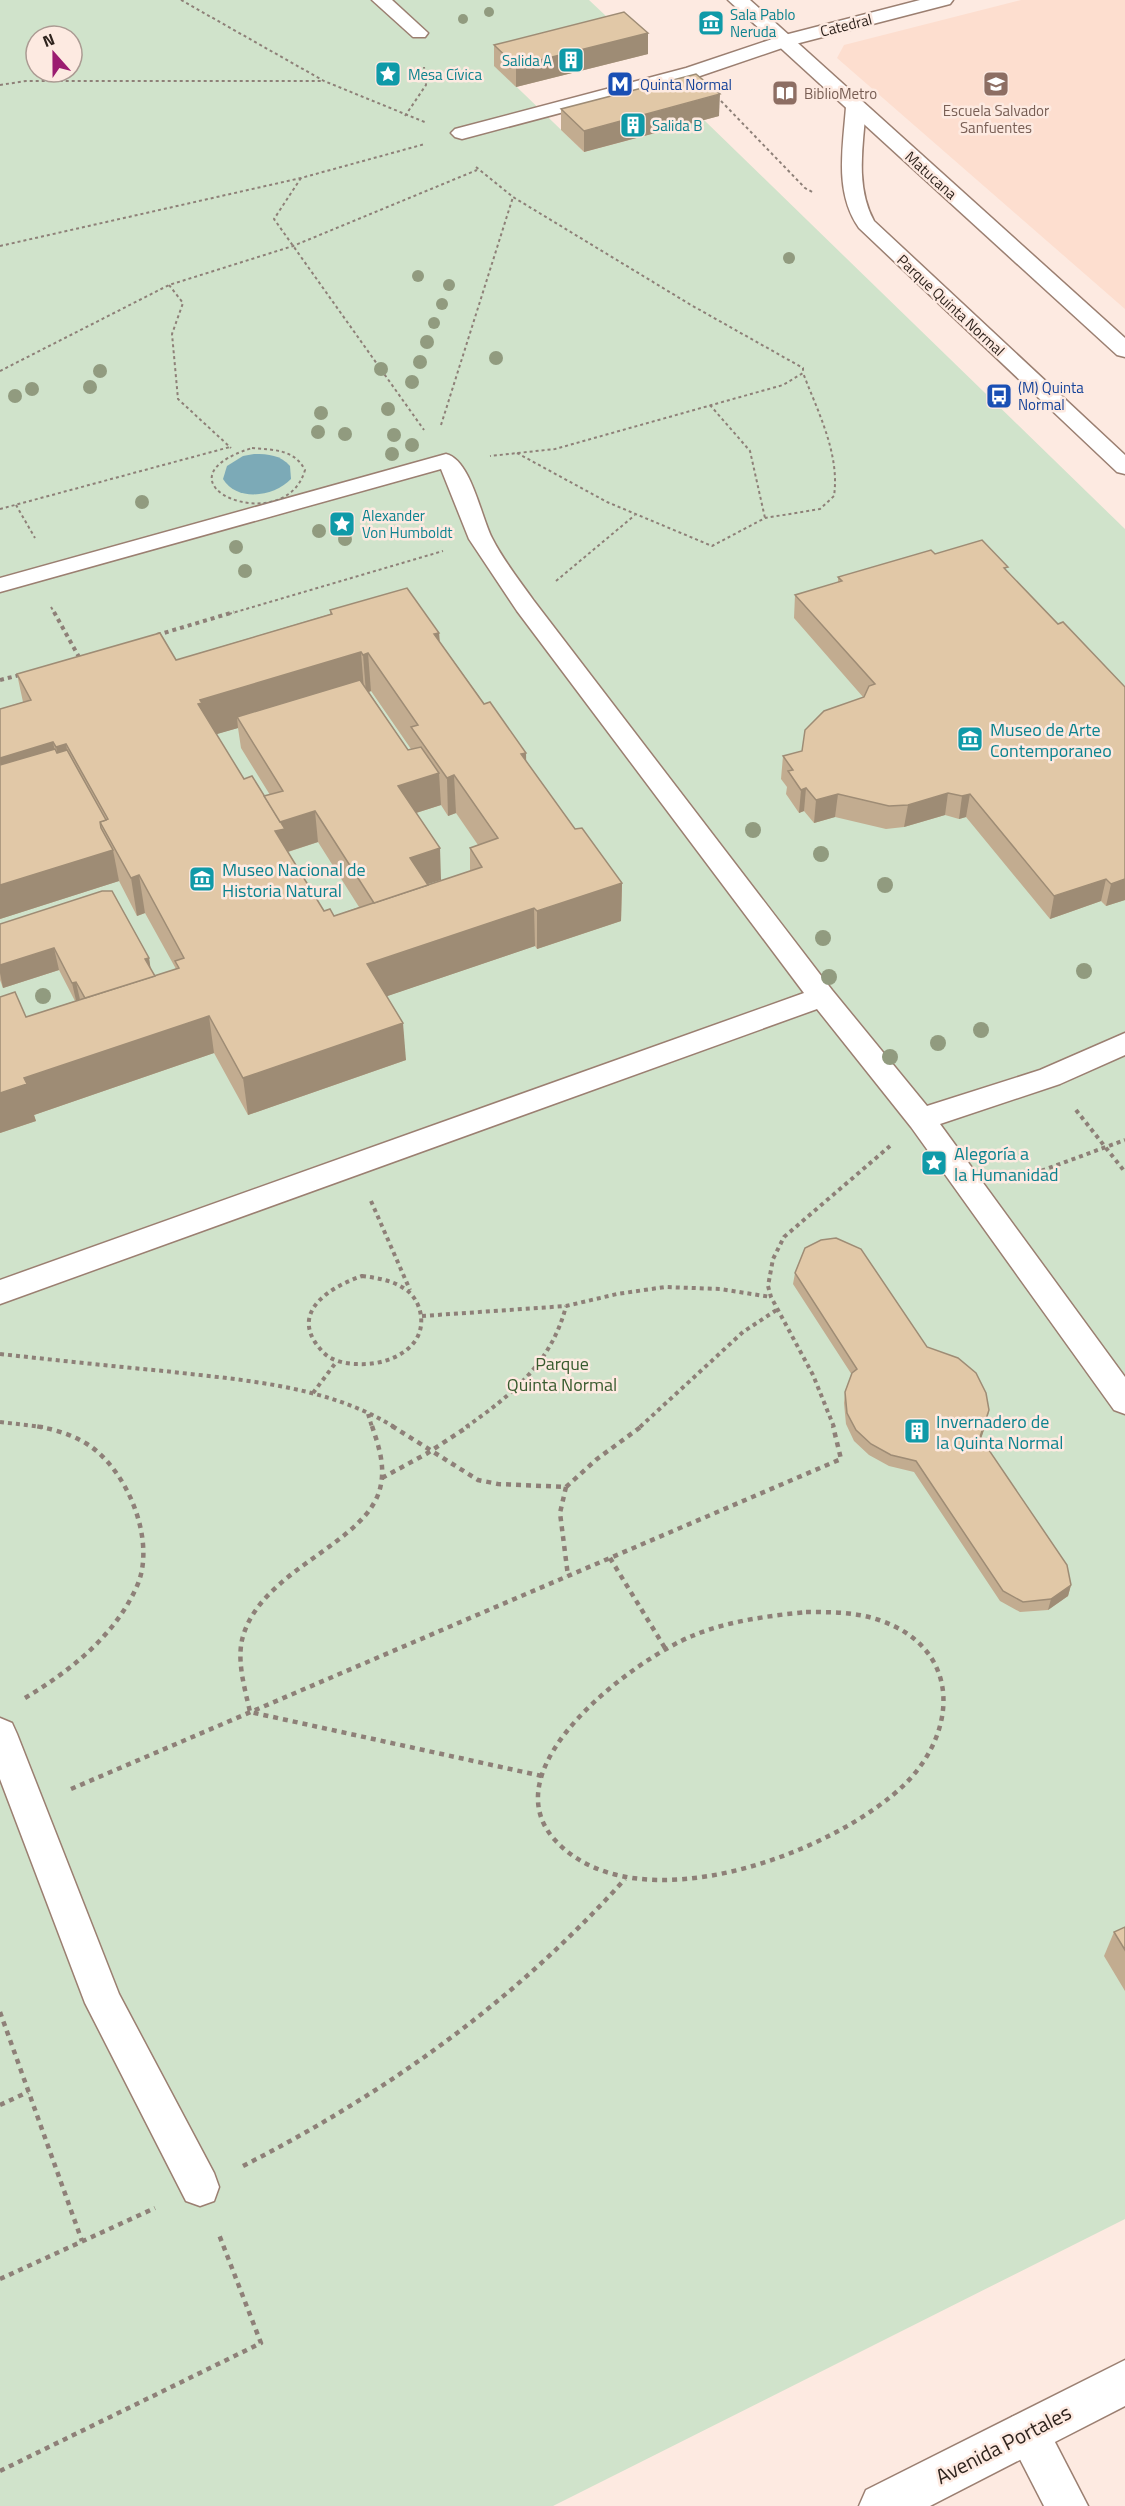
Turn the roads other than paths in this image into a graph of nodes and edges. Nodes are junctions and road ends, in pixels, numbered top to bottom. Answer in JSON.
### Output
{"nodes":[{"id":1,"x":381,"y":0,"type":"edge"},
{"id":2,"x":738,"y":0,"type":"edge"},
{"id":3,"x":943,"y":0,"type":"edge"},
{"id":4,"x":419,"y":33,"type":"road end"},
{"id":5,"x":784,"y":41,"type":"junction"},
{"id":6,"x":856,"y":107,"type":"junction"},
{"id":7,"x":462,"y":133,"type":"road end"},
{"id":8,"x":1125,"y":350,"type":"edge"},
{"id":9,"x":1125,"y":467,"type":"edge"},
{"id":10,"x":0,"y":585,"type":"edge"},
{"id":11,"x":822,"y":997,"type":"junction"},
{"id":12,"x":1125,"y":1043,"type":"edge"},
{"id":13,"x":921,"y":1119,"type":"junction"},
{"id":14,"x":0,"y":1292,"type":"edge"},
{"id":15,"x":1125,"y":1401,"type":"edge"},
{"id":16,"x":0,"y":1734,"type":"edge"},
{"id":17,"x":200,"y":2187,"type":"road end"},
{"id":18,"x":1125,"y":2382,"type":"edge"},
{"id":19,"x":1027,"y":2432,"type":"junction"},
{"id":20,"x":882,"y":2506,"type":"edge"},
{"id":21,"x":1067,"y":2506,"type":"edge"}],
"edges":[{"from":1,"to":4,"type":"lane"},
{"from":2,"to":5,"type":"main road","name":"Matucana"},
{"from":3,"to":5,"type":"main road","name":"Catedral"},
{"from":5,"to":6,"type":"main road","name":"Matucana"},
{"from":5,"to":7,"type":"main road","name":"Catedral"},
{"from":6,"to":8,"type":"main road","name":"Matucana"},
{"from":6,"to":9,"type":"lane","name":"Parque Quinta Normal"},
{"from":10,"to":11,"type":"lane"},
{"from":11,"to":13,"type":"lane"},
{"from":11,"to":14,"type":"lane"},
{"from":12,"to":13,"type":"lane"},
{"from":13,"to":15,"type":"lane"},
{"from":16,"to":17,"type":"lane"},
{"from":18,"to":19,"type":"main road","name":"Avenida Portales"},
{"from":19,"to":20,"type":"main road","name":"Avenida Portales"},
{"from":19,"to":21,"type":"lane"}]}
